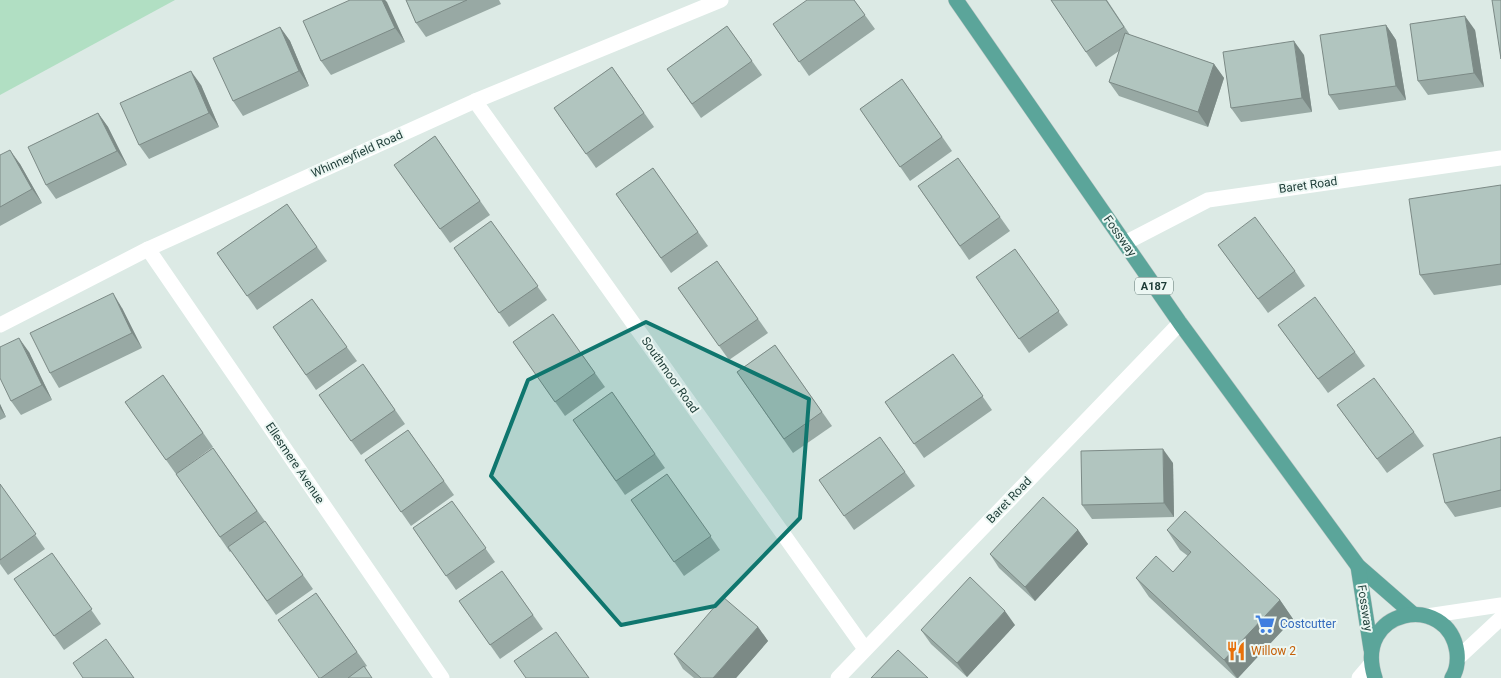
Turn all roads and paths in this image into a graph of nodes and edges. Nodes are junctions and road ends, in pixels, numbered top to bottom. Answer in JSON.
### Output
{"nodes":[{"id":1,"x":721,"y":0,"type":"edge"},
{"id":2,"x":956,"y":0,"type":"edge"},
{"id":3,"x":475,"y":101,"type":"junction"},
{"id":4,"x":1501,"y":158,"type":"edge"},
{"id":5,"x":1125,"y":243,"type":"junction"},
{"id":6,"x":148,"y":249,"type":"junction"},
{"id":7,"x":1180,"y":324,"type":"junction"},
{"id":8,"x":0,"y":325,"type":"edge"},
{"id":9,"x":1358,"y":566,"type":"junction"},
{"id":10,"x":1501,"y":605,"type":"edge"},
{"id":11,"x":1420,"y":615,"type":"junction"},
{"id":12,"x":1501,"y":618,"type":"edge"},
{"id":13,"x":865,"y":649,"type":"junction"},
{"id":14,"x":1372,"y":664,"type":"edge"},
{"id":15,"x":1456,"y":672,"type":"edge"},
{"id":16,"x":442,"y":678,"type":"edge"},
{"id":17,"x":838,"y":678,"type":"edge"},
{"id":18,"x":1359,"y":678,"type":"edge"}],
"edges":[{"from":1,"to":3,"type":"street","name":"Whinneyfield Road"},
{"from":2,"to":5,"type":"main road","name":"Fossway","number":"A187"},
{"from":3,"to":6,"type":"street","name":"Whinneyfield Road"},
{"from":3,"to":13,"type":"street","name":"Southmoor Road"},
{"from":4,"to":5,"type":"street","name":"Baret Road"},
{"from":5,"to":7,"type":"main road","name":"Fossway","number":"A187"},
{"from":6,"to":8,"type":"street","name":"Whinneyfield Road"},
{"from":6,"to":16,"type":"street","name":"Ellesmere Avenue"},
{"from":7,"to":9,"type":"main road","name":"Fossway","number":"A187"},
{"from":7,"to":13,"type":"street","name":"Baret Road"},
{"from":9,"to":11,"type":"main road","name":"Fossway","number":"A187"},
{"from":9,"to":14,"type":"main road","name":"Fossway","number":"A187"},
{"from":10,"to":11,"type":"street"},
{"from":11,"to":14,"type":"main road"},
{"from":11,"to":15,"type":"main road","name":"Fossway"},
{"from":12,"to":15,"type":"street"},
{"from":13,"to":17,"type":"street","name":"Baret Road"},
{"from":14,"to":18,"type":"street"}]}
